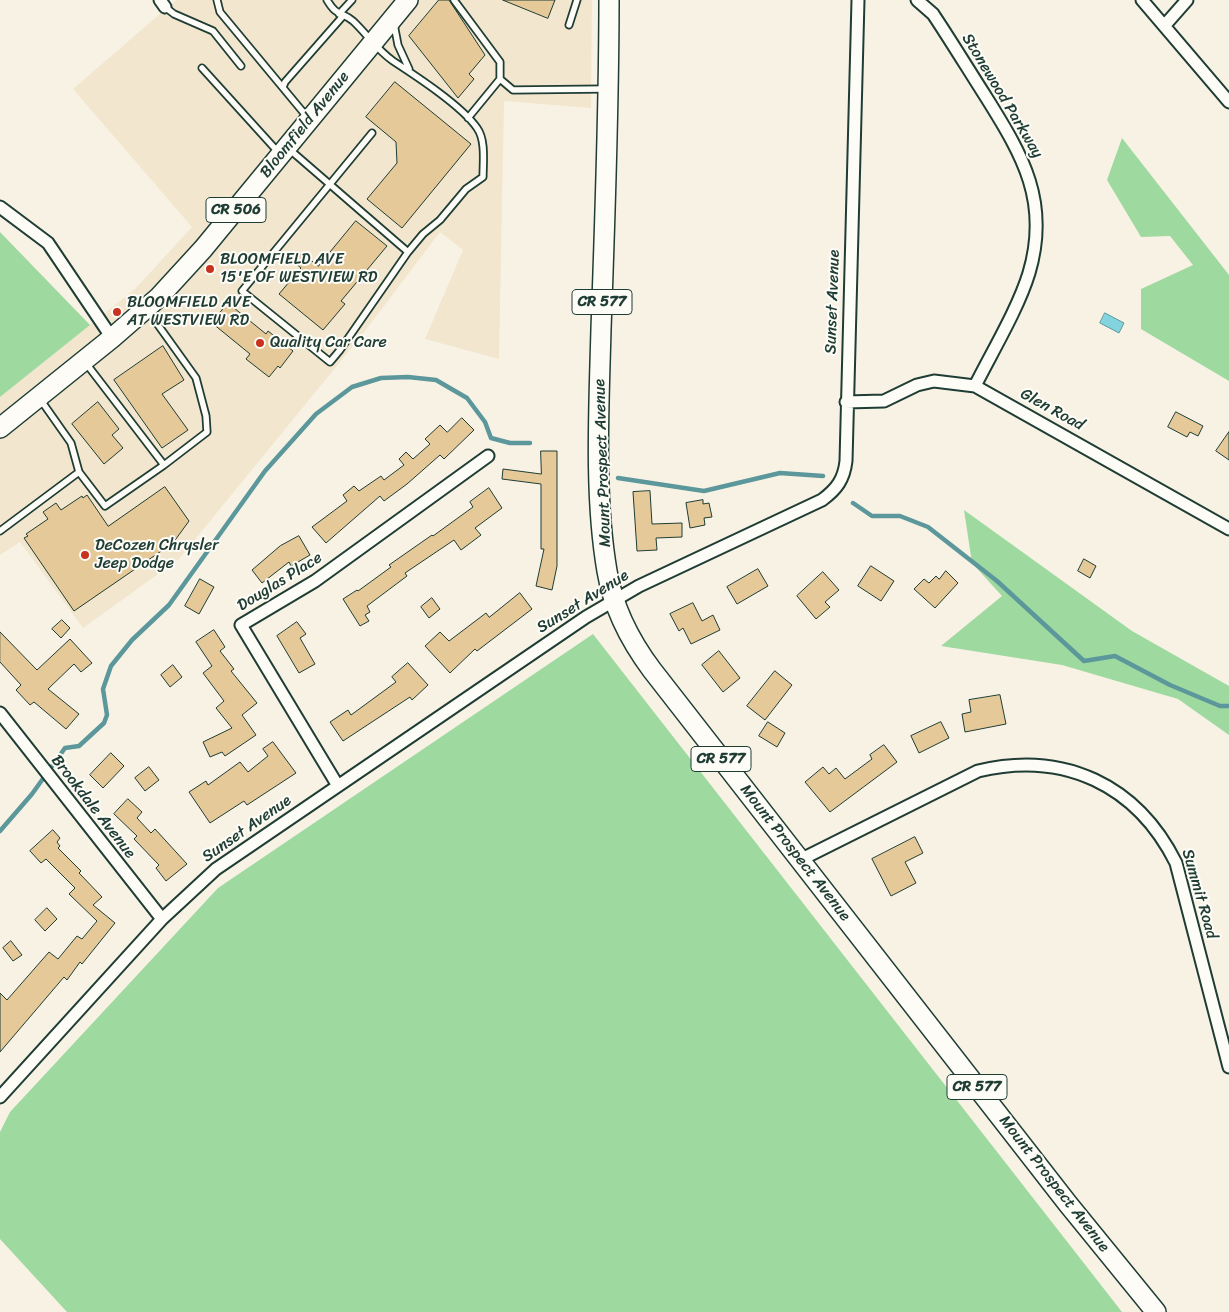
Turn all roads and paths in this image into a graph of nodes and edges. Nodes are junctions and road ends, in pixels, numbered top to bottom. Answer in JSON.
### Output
{"nodes":[{"id":1,"x":217,"y":0,"type":"edge"},
{"id":2,"x":327,"y":0,"type":"edge"},
{"id":3,"x":352,"y":0,"type":"edge"},
{"id":4,"x":408,"y":0,"type":"edge"},
{"id":5,"x":454,"y":0,"type":"edge"},
{"id":6,"x":577,"y":0,"type":"edge"},
{"id":7,"x":609,"y":0,"type":"edge"},
{"id":8,"x":858,"y":0,"type":"edge"},
{"id":9,"x":917,"y":0,"type":"edge"},
{"id":10,"x":1142,"y":0,"type":"edge"},
{"id":11,"x":1187,"y":0,"type":"edge"},
{"id":12,"x":162,"y":3,"type":"edge"},
{"id":13,"x":341,"y":15,"type":"junction"},
{"id":14,"x":392,"y":19,"type":"junction"},
{"id":15,"x":570,"y":25,"type":"dead end"},
{"id":16,"x":1164,"y":25,"type":"junction"},
{"id":17,"x":372,"y":44,"type":"junction"},
{"id":18,"x":241,"y":66,"type":"dead end"},
{"id":19,"x":202,"y":68,"type":"dead end"},
{"id":20,"x":409,"y":69,"type":"junction"},
{"id":21,"x":500,"y":79,"type":"junction"},
{"id":22,"x":282,"y":87,"type":"junction"},
{"id":23,"x":609,"y":89,"type":"junction"},
{"id":24,"x":1229,"y":102,"type":"edge"},
{"id":25,"x":468,"y":118,"type":"junction"},
{"id":26,"x":309,"y":120,"type":"junction"},
{"id":27,"x":372,"y":133,"type":"dead end"},
{"id":28,"x":284,"y":151,"type":"junction"},
{"id":29,"x":331,"y":183,"type":"junction"},
{"id":30,"x":0,"y":207,"type":"edge"},
{"id":31,"x":408,"y":252,"type":"junction"},
{"id":32,"x":146,"y":308,"type":"junction"},
{"id":33,"x":112,"y":338,"type":"junction"},
{"id":34,"x":84,"y":360,"type":"junction"},
{"id":35,"x":975,"y":386,"type":"junction"},
{"id":36,"x":38,"y":398,"type":"junction"},
{"id":37,"x":846,"y":402,"type":"junction"},
{"id":38,"x":0,"y":428,"type":"edge"},
{"id":39,"x":488,"y":456,"type":"dead end"},
{"id":40,"x":164,"y":465,"type":"junction"},
{"id":41,"x":79,"y":472,"type":"junction"},
{"id":42,"x":1229,"y":529,"type":"edge"},
{"id":43,"x":0,"y":531,"type":"edge"},
{"id":44,"x":615,"y":602,"type":"junction"},
{"id":45,"x":0,"y":713,"type":"edge"},
{"id":46,"x":338,"y":786,"type":"junction"},
{"id":47,"x":800,"y":860,"type":"junction"},
{"id":48,"x":162,"y":919,"type":"junction"},
{"id":49,"x":1229,"y":1067,"type":"edge"},
{"id":50,"x":0,"y":1097,"type":"edge"},
{"id":51,"x":1156,"y":1312,"type":"edge"}],
"edges":[{"from":1,"to":22,"type":"lane"},
{"from":2,"to":13,"type":"lane"},
{"from":3,"to":13,"type":"lane"},
{"from":4,"to":14,"type":"main road","name":"Bloomfield Avenue","number":"CR 506"},
{"from":5,"to":21,"type":"lane"},
{"from":6,"to":15,"type":"lane"},
{"from":7,"to":23,"type":"main road","name":"Mount Prospect Avenue","number":"CR 577"},
{"from":8,"to":37,"type":"street","name":"Sunset Avenue"},
{"from":9,"to":35,"type":"street","name":"Stonewood Parkway"},
{"from":10,"to":16,"type":"street"},
{"from":11,"to":16,"type":"street"},
{"from":12,"to":18,"type":"lane"},
{"from":13,"to":17,"type":"lane"},
{"from":13,"to":22,"type":"lane"},
{"from":14,"to":17,"type":"main road","name":"Bloomfield Avenue","number":"CR 506"},
{"from":14,"to":20,"type":"lane"},
{"from":16,"to":24,"type":"street"},
{"from":17,"to":20,"type":"lane"},
{"from":17,"to":26,"type":"main road","name":"Bloomfield Avenue","number":"CR 506"},
{"from":19,"to":28,"type":"lane"},
{"from":20,"to":25,"type":"lane"},
{"from":21,"to":23,"type":"lane"},
{"from":21,"to":25,"type":"lane"},
{"from":22,"to":26,"type":"lane"},
{"from":23,"to":44,"type":"main road","name":"Mount Prospect Avenue","number":"CR 577"},
{"from":25,"to":31,"type":"lane"},
{"from":26,"to":28,"type":"main road","name":"Bloomfield Avenue","number":"CR 506"},
{"from":27,"to":29,"type":"lane"},
{"from":28,"to":29,"type":"lane"},
{"from":28,"to":32,"type":"main road","name":"Bloomfield Avenue","number":"CR 506"},
{"from":29,"to":31,"type":"lane"},
{"from":29,"to":31,"type":"lane"},
{"from":30,"to":33,"type":"street"},
{"from":32,"to":33,"type":"main road","name":"Bloomfield Avenue","number":"CR 506"},
{"from":32,"to":40,"type":"lane"},
{"from":33,"to":34,"type":"main road","name":"Bloomfield Avenue","number":"CR 506"},
{"from":34,"to":36,"type":"main road","name":"Bloomfield Avenue","number":"CR 506"},
{"from":34,"to":40,"type":"lane"},
{"from":35,"to":37,"type":"street","name":"Glen Road"},
{"from":35,"to":42,"type":"street","name":"Glen Road"},
{"from":36,"to":38,"type":"main road","name":"Bloomfield Avenue","number":"CR 506"},
{"from":36,"to":41,"type":"lane"},
{"from":37,"to":44,"type":"street","name":"Sunset Avenue"},
{"from":39,"to":46,"type":"street","name":"Douglas Place"},
{"from":40,"to":41,"type":"lane"},
{"from":41,"to":43,"type":"lane"},
{"from":44,"to":46,"type":"street","name":"Sunset Avenue"},
{"from":44,"to":47,"type":"main road","name":"Mount Prospect Avenue","number":"CR 577"},
{"from":45,"to":48,"type":"street","name":"Brookdale Avenue"},
{"from":46,"to":48,"type":"street","name":"Sunset Avenue"},
{"from":47,"to":49,"type":"street","name":"Summit Road"},
{"from":47,"to":51,"type":"main road","name":"Mount Prospect Avenue","number":"CR 577"},
{"from":48,"to":50,"type":"street","name":"Sunset Avenue"}]}
